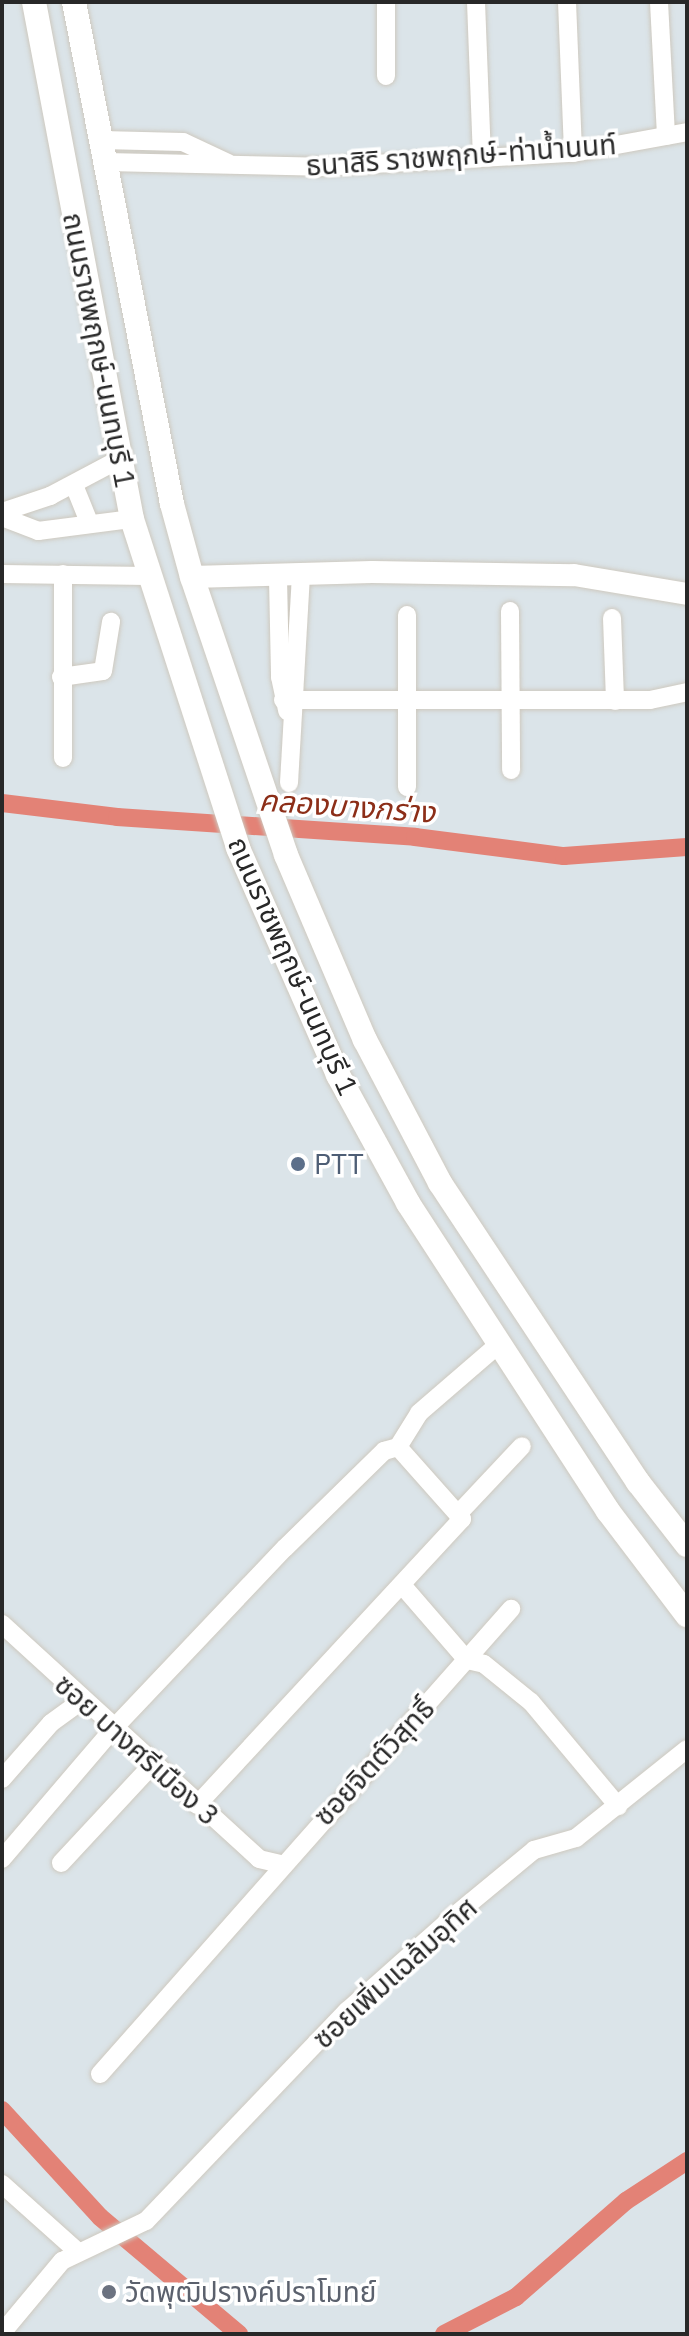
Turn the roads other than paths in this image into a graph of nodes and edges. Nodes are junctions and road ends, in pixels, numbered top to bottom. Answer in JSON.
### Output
{"nodes":[{"id":1,"x":34,"y":2,"type":"edge"},
{"id":2,"x":74,"y":2,"type":"edge"},
{"id":3,"x":386,"y":2,"type":"edge"},
{"id":4,"x":476,"y":2,"type":"edge"},
{"id":5,"x":567,"y":2,"type":"edge"},
{"id":6,"x":659,"y":2,"type":"edge"},
{"id":7,"x":386,"y":76,"type":"dead end"},
{"id":8,"x":687,"y":132,"type":"edge"},
{"id":9,"x":666,"y":136,"type":"junction"},
{"id":10,"x":104,"y":151,"type":"junction"},
{"id":11,"x":573,"y":153,"type":"junction"},
{"id":12,"x":482,"y":156,"type":"junction"},
{"id":13,"x":120,"y":459,"type":"junction"},
{"id":14,"x":74,"y":485,"type":"junction"},
{"id":15,"x":2,"y":514,"type":"edge"},
{"id":16,"x":132,"y":519,"type":"junction"},
{"id":17,"x":89,"y":522,"type":"junction"},
{"id":18,"x":2,"y":574,"type":"edge"},
{"id":19,"x":63,"y":574,"type":"junction"},
{"id":20,"x":148,"y":576,"type":"junction"},
{"id":21,"x":192,"y":577,"type":"junction"},
{"id":22,"x":301,"y":577,"type":"junction"},
{"id":23,"x":278,"y":578,"type":"junction"},
{"id":24,"x":687,"y":594,"type":"edge"},
{"id":25,"x":510,"y":611,"type":"dead end"},
{"id":26,"x":407,"y":615,"type":"dead end"},
{"id":27,"x":612,"y":618,"type":"dead end"},
{"id":28,"x":111,"y":622,"type":"dead end"},
{"id":29,"x":61,"y":677,"type":"junction"},
{"id":30,"x":687,"y":692,"type":"edge"},
{"id":31,"x":511,"y":698,"type":"junction"},
{"id":32,"x":289,"y":700,"type":"junction"},
{"id":33,"x":407,"y":700,"type":"junction"},
{"id":34,"x":615,"y":701,"type":"junction"},
{"id":35,"x":63,"y":758,"type":"dead end"},
{"id":36,"x":511,"y":770,"type":"dead end"},
{"id":37,"x":289,"y":783,"type":"dead end"},
{"id":38,"x":407,"y":787,"type":"dead end"},
{"id":39,"x":499,"y":1344,"type":"junction"},
{"id":40,"x":522,"y":1446,"type":"dead end"},
{"id":41,"x":398,"y":1447,"type":"junction"},
{"id":42,"x":458,"y":1514,"type":"junction"},
{"id":43,"x":687,"y":1545,"type":"edge"},
{"id":44,"x":402,"y":1585,"type":"junction"},
{"id":45,"x":511,"y":1609,"type":"dead end"},
{"id":46,"x":687,"y":1615,"type":"edge"},
{"id":47,"x":2,"y":1624,"type":"edge"},
{"id":48,"x":467,"y":1660,"type":"junction"},
{"id":49,"x":81,"y":1701,"type":"junction"},
{"id":50,"x":113,"y":1729,"type":"junction"},
{"id":51,"x":687,"y":1749,"type":"edge"},
{"id":52,"x":152,"y":1765,"type":"junction"},
{"id":53,"x":2,"y":1779,"type":"edge"},
{"id":54,"x":197,"y":1805,"type":"junction"},
{"id":55,"x":618,"y":1806,"type":"junction"},
{"id":56,"x":2,"y":1859,"type":"edge"},
{"id":57,"x":61,"y":1863,"type":"dead end"},
{"id":58,"x":280,"y":1864,"type":"junction"},
{"id":59,"x":100,"y":2074,"type":"dead end"},
{"id":60,"x":2,"y":2184,"type":"edge"},
{"id":61,"x":78,"y":2252,"type":"junction"},
{"id":62,"x":2,"y":2333,"type":"edge"}],
"edges":[{"from":1,"to":13,"type":"main road","name":"ถนนราชพฤกษ์-นนทบุรี 1"},
{"from":2,"to":10,"type":"main road","name":"ถนนราชพฤกษ์-นนทบุรี 1"},
{"from":3,"to":7,"type":"street"},
{"from":4,"to":12,"type":"street"},
{"from":5,"to":11,"type":"street"},
{"from":6,"to":9,"type":"street"},
{"from":8,"to":9,"type":"street","name":"ธนาสิริ ราชพฤกษ์-ท่าน้ำนนท์"},
{"from":9,"to":11,"type":"street","name":"ธนาสิริ ราชพฤกษ์-ท่าน้ำนนท์"},
{"from":10,"to":12,"type":"street","name":"ธนาสิริ ราชพฤกษ์-ท่าน้ำนนท์"},
{"from":10,"to":21,"type":"main road","name":"ถนนราชพฤกษ์-นนทบุรี 1"},
{"from":11,"to":12,"type":"street","name":"ธนาสิริ ราชพฤกษ์-ท่าน้ำนนท์"},
{"from":13,"to":14,"type":"street"},
{"from":13,"to":16,"type":"main road","name":"ถนนราชพฤกษ์-นนทบุรี 1"},
{"from":14,"to":15,"type":"street"},
{"from":14,"to":17,"type":"street"},
{"from":15,"to":17,"type":"street"},
{"from":16,"to":17,"type":"street"},
{"from":16,"to":20,"type":"main road","name":"ถนนราชพฤกษ์-นนทบุรี 1"},
{"from":18,"to":19,"type":"street"},
{"from":19,"to":20,"type":"street"},
{"from":19,"to":29,"type":"street"},
{"from":20,"to":39,"type":"main road","name":"ถนนราชพฤกษ์-นนทบุรี 1"},
{"from":21,"to":23,"type":"street"},
{"from":21,"to":43,"type":"main road","name":"ถนนราชพฤกษ์-นนทบุรี 1"},
{"from":22,"to":23,"type":"street"},
{"from":22,"to":24,"type":"street"},
{"from":22,"to":32,"type":"street"},
{"from":23,"to":32,"type":"street"},
{"from":25,"to":31,"type":"street"},
{"from":26,"to":33,"type":"street"},
{"from":27,"to":34,"type":"street"},
{"from":28,"to":29,"type":"street"},
{"from":29,"to":35,"type":"street"},
{"from":30,"to":34,"type":"street"},
{"from":31,"to":33,"type":"street"},
{"from":31,"to":34,"type":"street"},
{"from":31,"to":36,"type":"street"},
{"from":32,"to":33,"type":"street"},
{"from":32,"to":37,"type":"street"},
{"from":33,"to":38,"type":"street"},
{"from":39,"to":41,"type":"street"},
{"from":39,"to":46,"type":"main road","name":"ถนนราชพฤกษ์-นนทบุรี 1"},
{"from":40,"to":42,"type":"street"},
{"from":41,"to":42,"type":"street"},
{"from":41,"to":50,"type":"street"},
{"from":42,"to":44,"type":"street"},
{"from":44,"to":48,"type":"street"},
{"from":44,"to":54,"type":"street"},
{"from":45,"to":48,"type":"street","name":"ซอยจิตต์วิสุทธิ์"},
{"from":47,"to":49,"type":"street","name":"ซอย บางศรีเมือง 3"},
{"from":48,"to":55,"type":"street"},
{"from":48,"to":58,"type":"street","name":"ซอยจิตต์วิสุทธิ์"},
{"from":49,"to":50,"type":"street","name":"ซอย บางศรีเมือง 3"},
{"from":49,"to":53,"type":"street"},
{"from":50,"to":52,"type":"street","name":"ซอย บางศรีเมือง 3"},
{"from":50,"to":56,"type":"street"},
{"from":51,"to":55,"type":"street","name":"ซอยเพิ่มแฉล้มอุทิศ"},
{"from":52,"to":54,"type":"street","name":"ซอย บางศรีเมือง 3"},
{"from":52,"to":57,"type":"street"},
{"from":54,"to":58,"type":"street","name":"ซอย บางศรีเมือง 3"},
{"from":55,"to":61,"type":"street","name":"ซอยเพิ่มแฉล้มอุทิศ"},
{"from":58,"to":59,"type":"street","name":"ซอยจิตต์วิสุทธิ์"},
{"from":60,"to":61,"type":"street"},
{"from":61,"to":62,"type":"street"}]}
